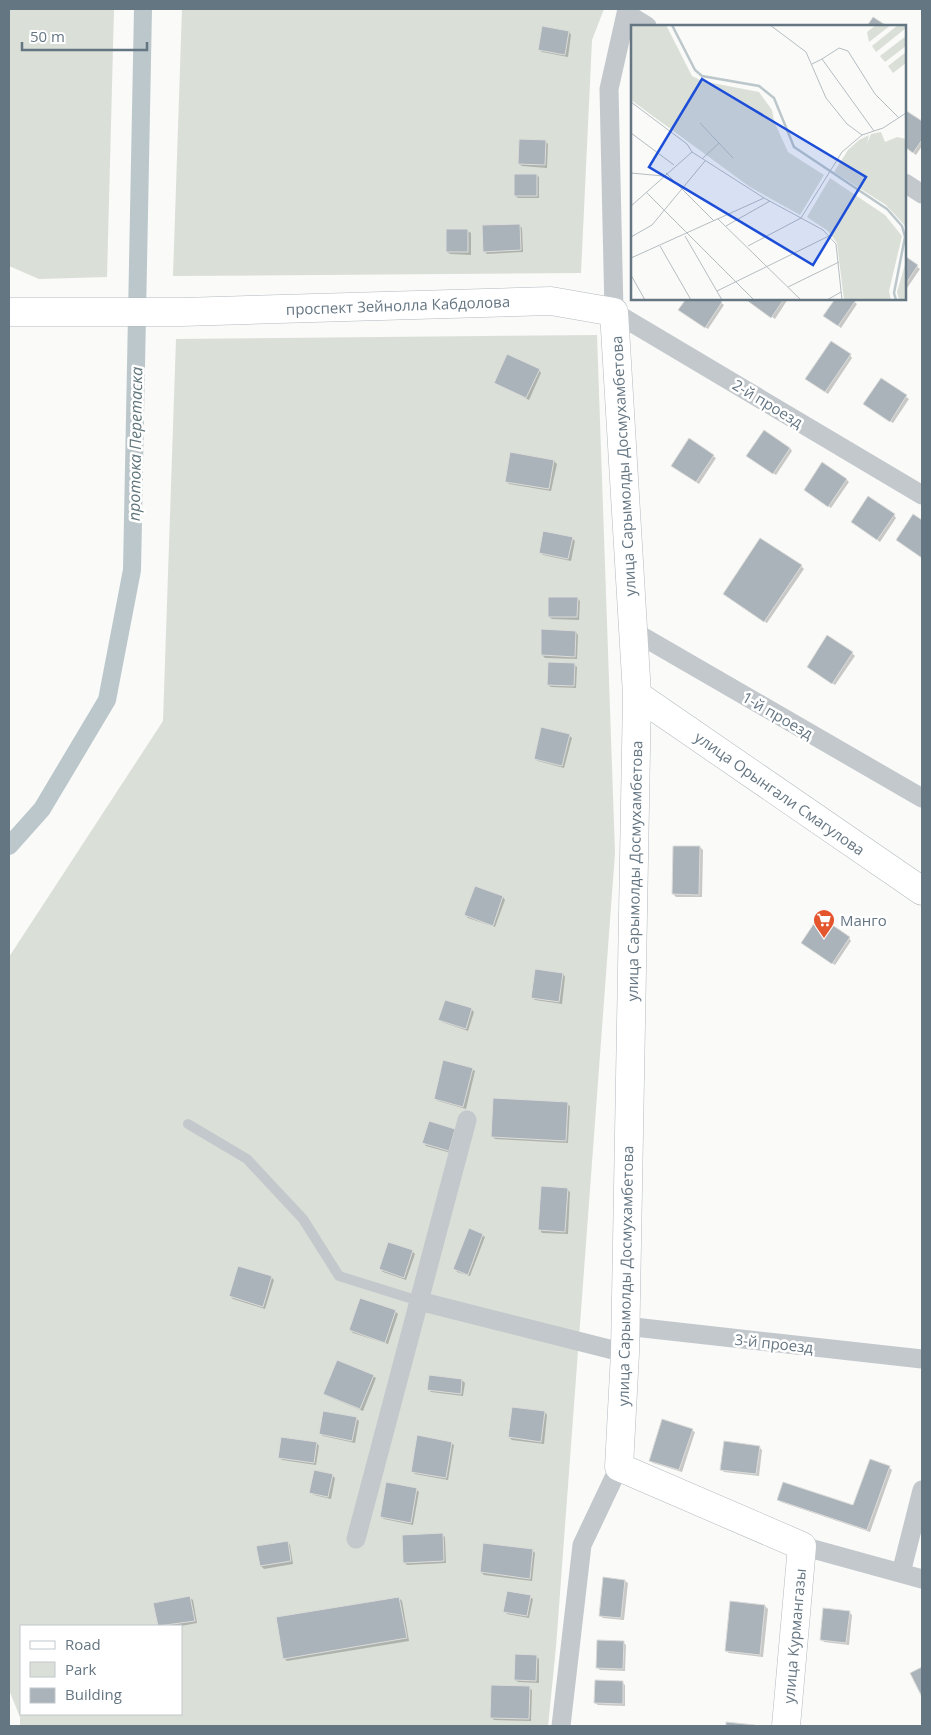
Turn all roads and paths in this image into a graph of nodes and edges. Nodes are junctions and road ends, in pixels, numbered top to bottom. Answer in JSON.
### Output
{"nodes":[{"id":1,"x":626,"y":11,"type":"edge"},
{"id":2,"x":646,"y":25,"type":"edge"},
{"id":3,"x":906,"y":184,"type":"edge"},
{"id":4,"x":922,"y":194,"type":"edge"},
{"id":5,"x":614,"y":312,"type":"junction"},
{"id":6,"x":18,"y":313,"type":"edge"},
{"id":7,"x":922,"y":495,"type":"edge"},
{"id":8,"x":633,"y":632,"type":"junction"},
{"id":9,"x":637,"y":695,"type":"junction"},
{"id":10,"x":922,"y":798,"type":"edge"},
{"id":11,"x":922,"y":891,"type":"edge"},
{"id":12,"x":467,"y":1120,"type":"dead end"},
{"id":13,"x":188,"y":1124,"type":"dead end"},
{"id":14,"x":419,"y":1301,"type":"junction"},
{"id":15,"x":625,"y":1326,"type":"junction"},
{"id":16,"x":625,"y":1353,"type":"junction"},
{"id":17,"x":922,"y":1359,"type":"edge"},
{"id":18,"x":619,"y":1467,"type":"junction"},
{"id":19,"x":922,"y":1490,"type":"edge"},
{"id":20,"x":356,"y":1539,"type":"dead end"},
{"id":21,"x":802,"y":1546,"type":"junction"},
{"id":22,"x":901,"y":1573,"type":"junction"},
{"id":23,"x":922,"y":1579,"type":"edge"},
{"id":24,"x":561,"y":1726,"type":"edge"},
{"id":25,"x":786,"y":1726,"type":"edge"}],
"edges":[{"from":1,"to":2,"type":"street"},
{"from":1,"to":5,"type":"street","name":"улица Сарымолды Досмухамбетова"},
{"from":3,"to":4,"type":"street"},
{"from":5,"to":6,"type":"main road","name":"проспект Зейнолла Кабдолова"},
{"from":5,"to":7,"type":"street","name":"2-й проезд"},
{"from":5,"to":8,"type":"main road","name":"улица Сарымолды Досмухамбетова"},
{"from":8,"to":9,"type":"main road","name":"улица Сарымолды Досмухамбетова"},
{"from":8,"to":10,"type":"street","name":"1-й проезд"},
{"from":9,"to":11,"type":"main road","name":"улица Орынгали Смагулова"},
{"from":9,"to":15,"type":"main road","name":"улица Сарымолды Досмухамбетова"},
{"from":12,"to":14,"type":"street"},
{"from":13,"to":14,"type":"lane"},
{"from":14,"to":16,"type":"street"},
{"from":14,"to":20,"type":"street"},
{"from":15,"to":16,"type":"main road","name":"улица Сарымолды Досмухамбетова"},
{"from":15,"to":17,"type":"street","name":"3-й проезд"},
{"from":16,"to":18,"type":"main road","name":"улица Сарымолды Досмухамбетова"},
{"from":18,"to":21,"type":"main road"},
{"from":18,"to":24,"type":"street","name":"улица Сарымолды Досмухамбетова"},
{"from":19,"to":22,"type":"street"},
{"from":21,"to":22,"type":"street"},
{"from":21,"to":25,"type":"main road","name":"улица Курмангазы"},
{"from":22,"to":23,"type":"street"}]}
